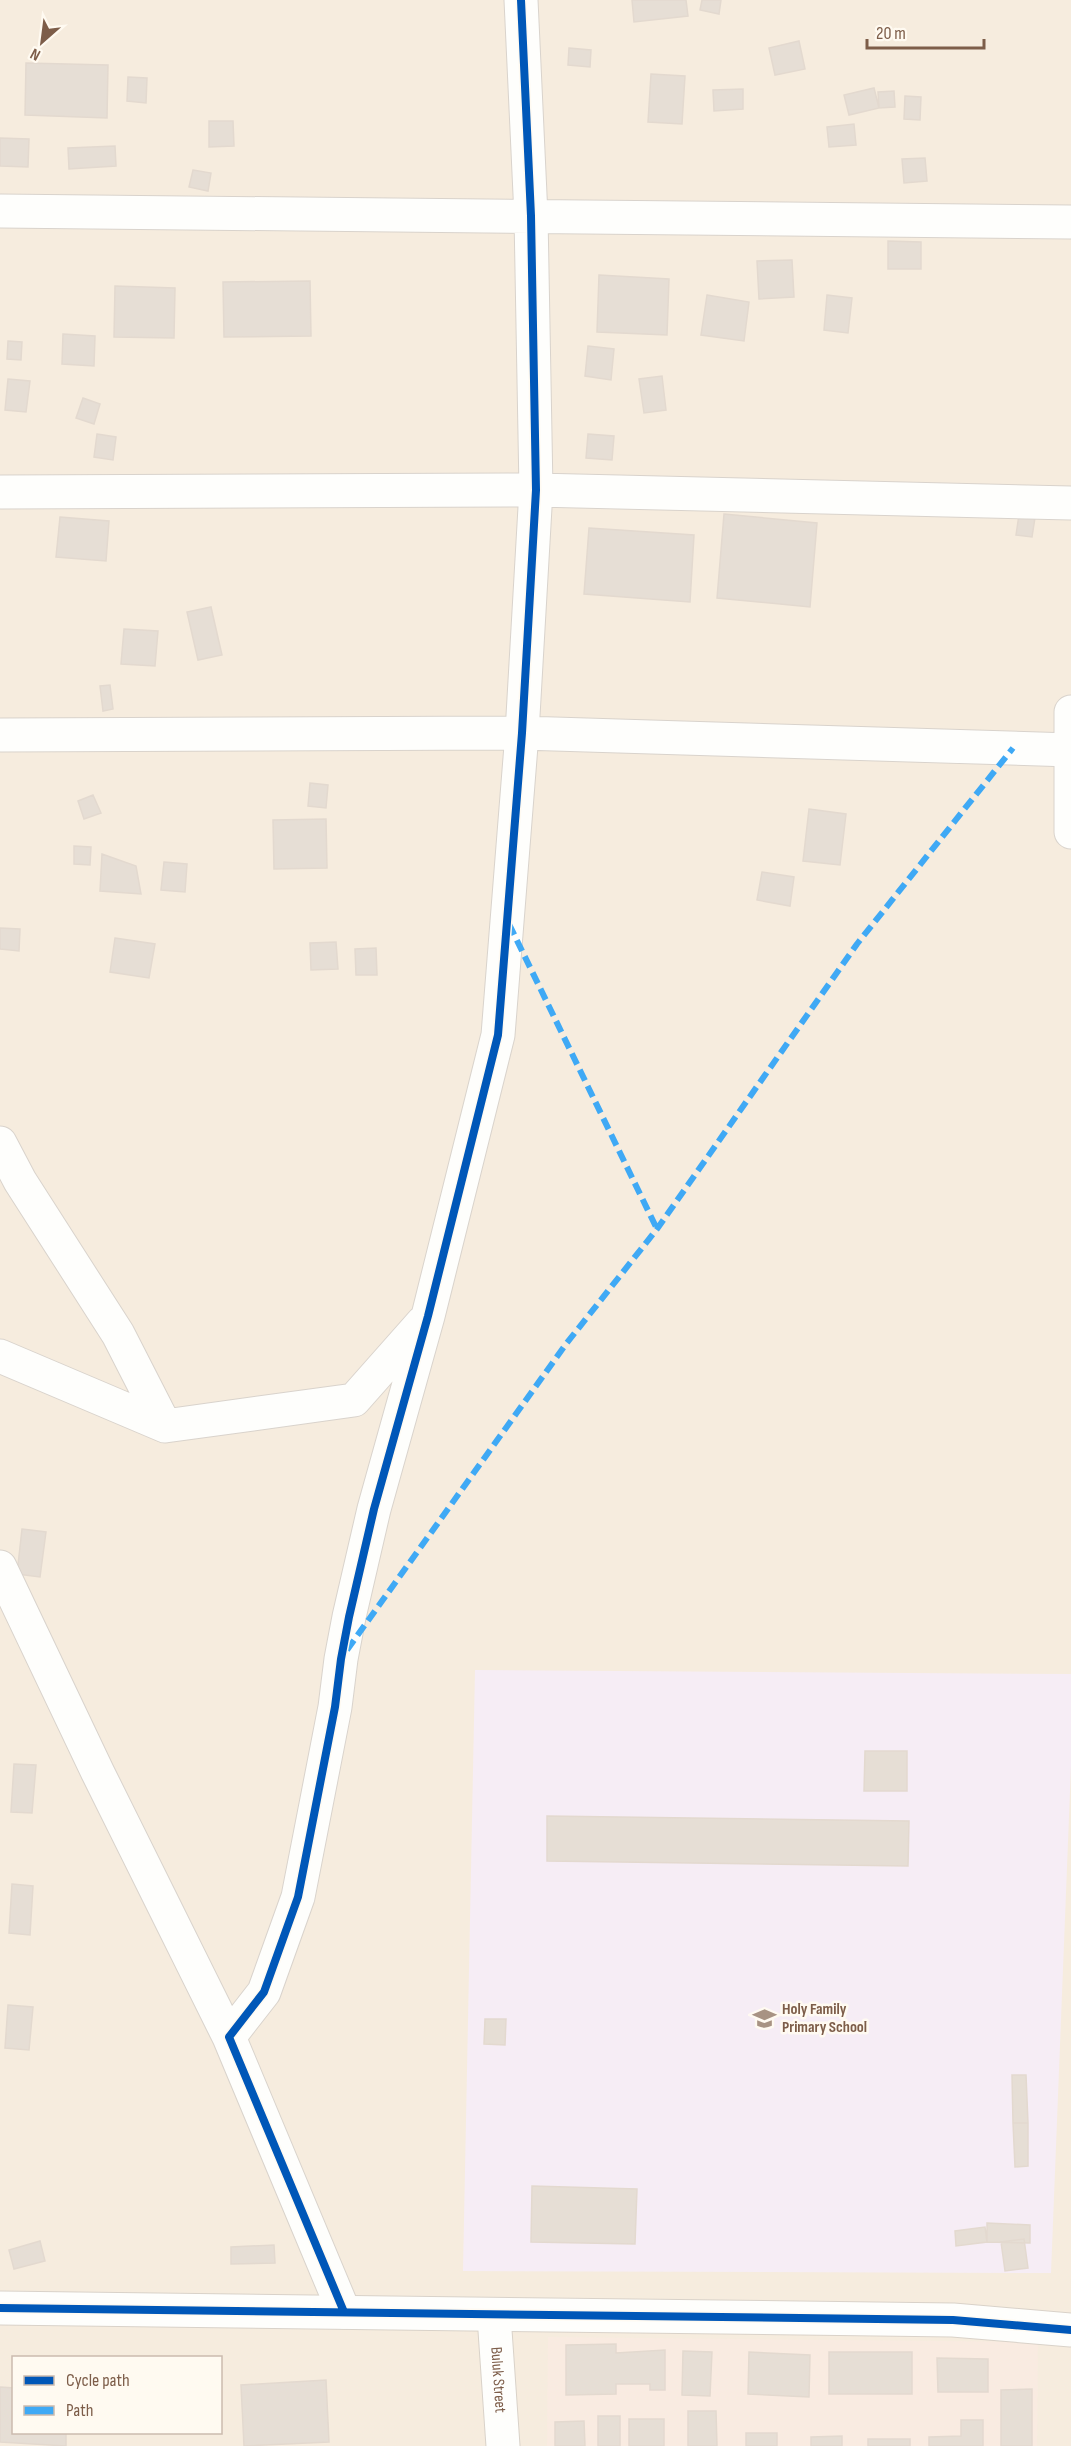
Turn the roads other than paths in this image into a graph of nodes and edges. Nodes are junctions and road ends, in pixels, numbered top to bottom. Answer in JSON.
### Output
{"nodes":[{"id":1,"x":521,"y":0,"type":"edge"},
{"id":2,"x":0,"y":212,"type":"edge"},
{"id":3,"x":531,"y":216,"type":"junction"},
{"id":4,"x":1071,"y":222,"type":"edge"},
{"id":5,"x":536,"y":490,"type":"junction"},
{"id":6,"x":0,"y":492,"type":"edge"},
{"id":7,"x":1071,"y":503,"type":"edge"},
{"id":8,"x":1071,"y":712,"type":"edge"},
{"id":9,"x":522,"y":733,"type":"junction"},
{"id":10,"x":0,"y":735,"type":"edge"},
{"id":11,"x":1070,"y":750,"type":"edge"},
{"id":12,"x":1071,"y":832,"type":"edge"},
{"id":13,"x":0,"y":1143,"type":"edge"},
{"id":14,"x":428,"y":1316,"type":"junction"},
{"id":15,"x":0,"y":1356,"type":"edge"},
{"id":16,"x":165,"y":1426,"type":"junction"},
{"id":17,"x":0,"y":1567,"type":"edge"},
{"id":18,"x":229,"y":2037,"type":"junction"},
{"id":19,"x":0,"y":2308,"type":"edge"},
{"id":20,"x":344,"y":2312,"type":"junction"},
{"id":21,"x":494,"y":2316,"type":"junction"},
{"id":22,"x":1071,"y":2330,"type":"edge"},
{"id":23,"x":503,"y":2446,"type":"edge"}],
"edges":[{"from":1,"to":3,"type":"street"},
{"from":2,"to":3,"type":"street"},
{"from":3,"to":4,"type":"street"},
{"from":3,"to":5,"type":"street"},
{"from":5,"to":6,"type":"street"},
{"from":5,"to":7,"type":"street"},
{"from":5,"to":9,"type":"street"},
{"from":8,"to":11,"type":"street"},
{"from":9,"to":10,"type":"street"},
{"from":9,"to":11,"type":"street"},
{"from":9,"to":14,"type":"street"},
{"from":11,"to":12,"type":"street"},
{"from":13,"to":16,"type":"street"},
{"from":14,"to":16,"type":"street"},
{"from":14,"to":18,"type":"street"},
{"from":15,"to":16,"type":"street"},
{"from":17,"to":18,"type":"street"},
{"from":18,"to":20,"type":"street"},
{"from":19,"to":20,"type":"street"},
{"from":20,"to":21,"type":"street"},
{"from":21,"to":22,"type":"street"},
{"from":21,"to":23,"type":"street","name":"Buluk Street"}]}
